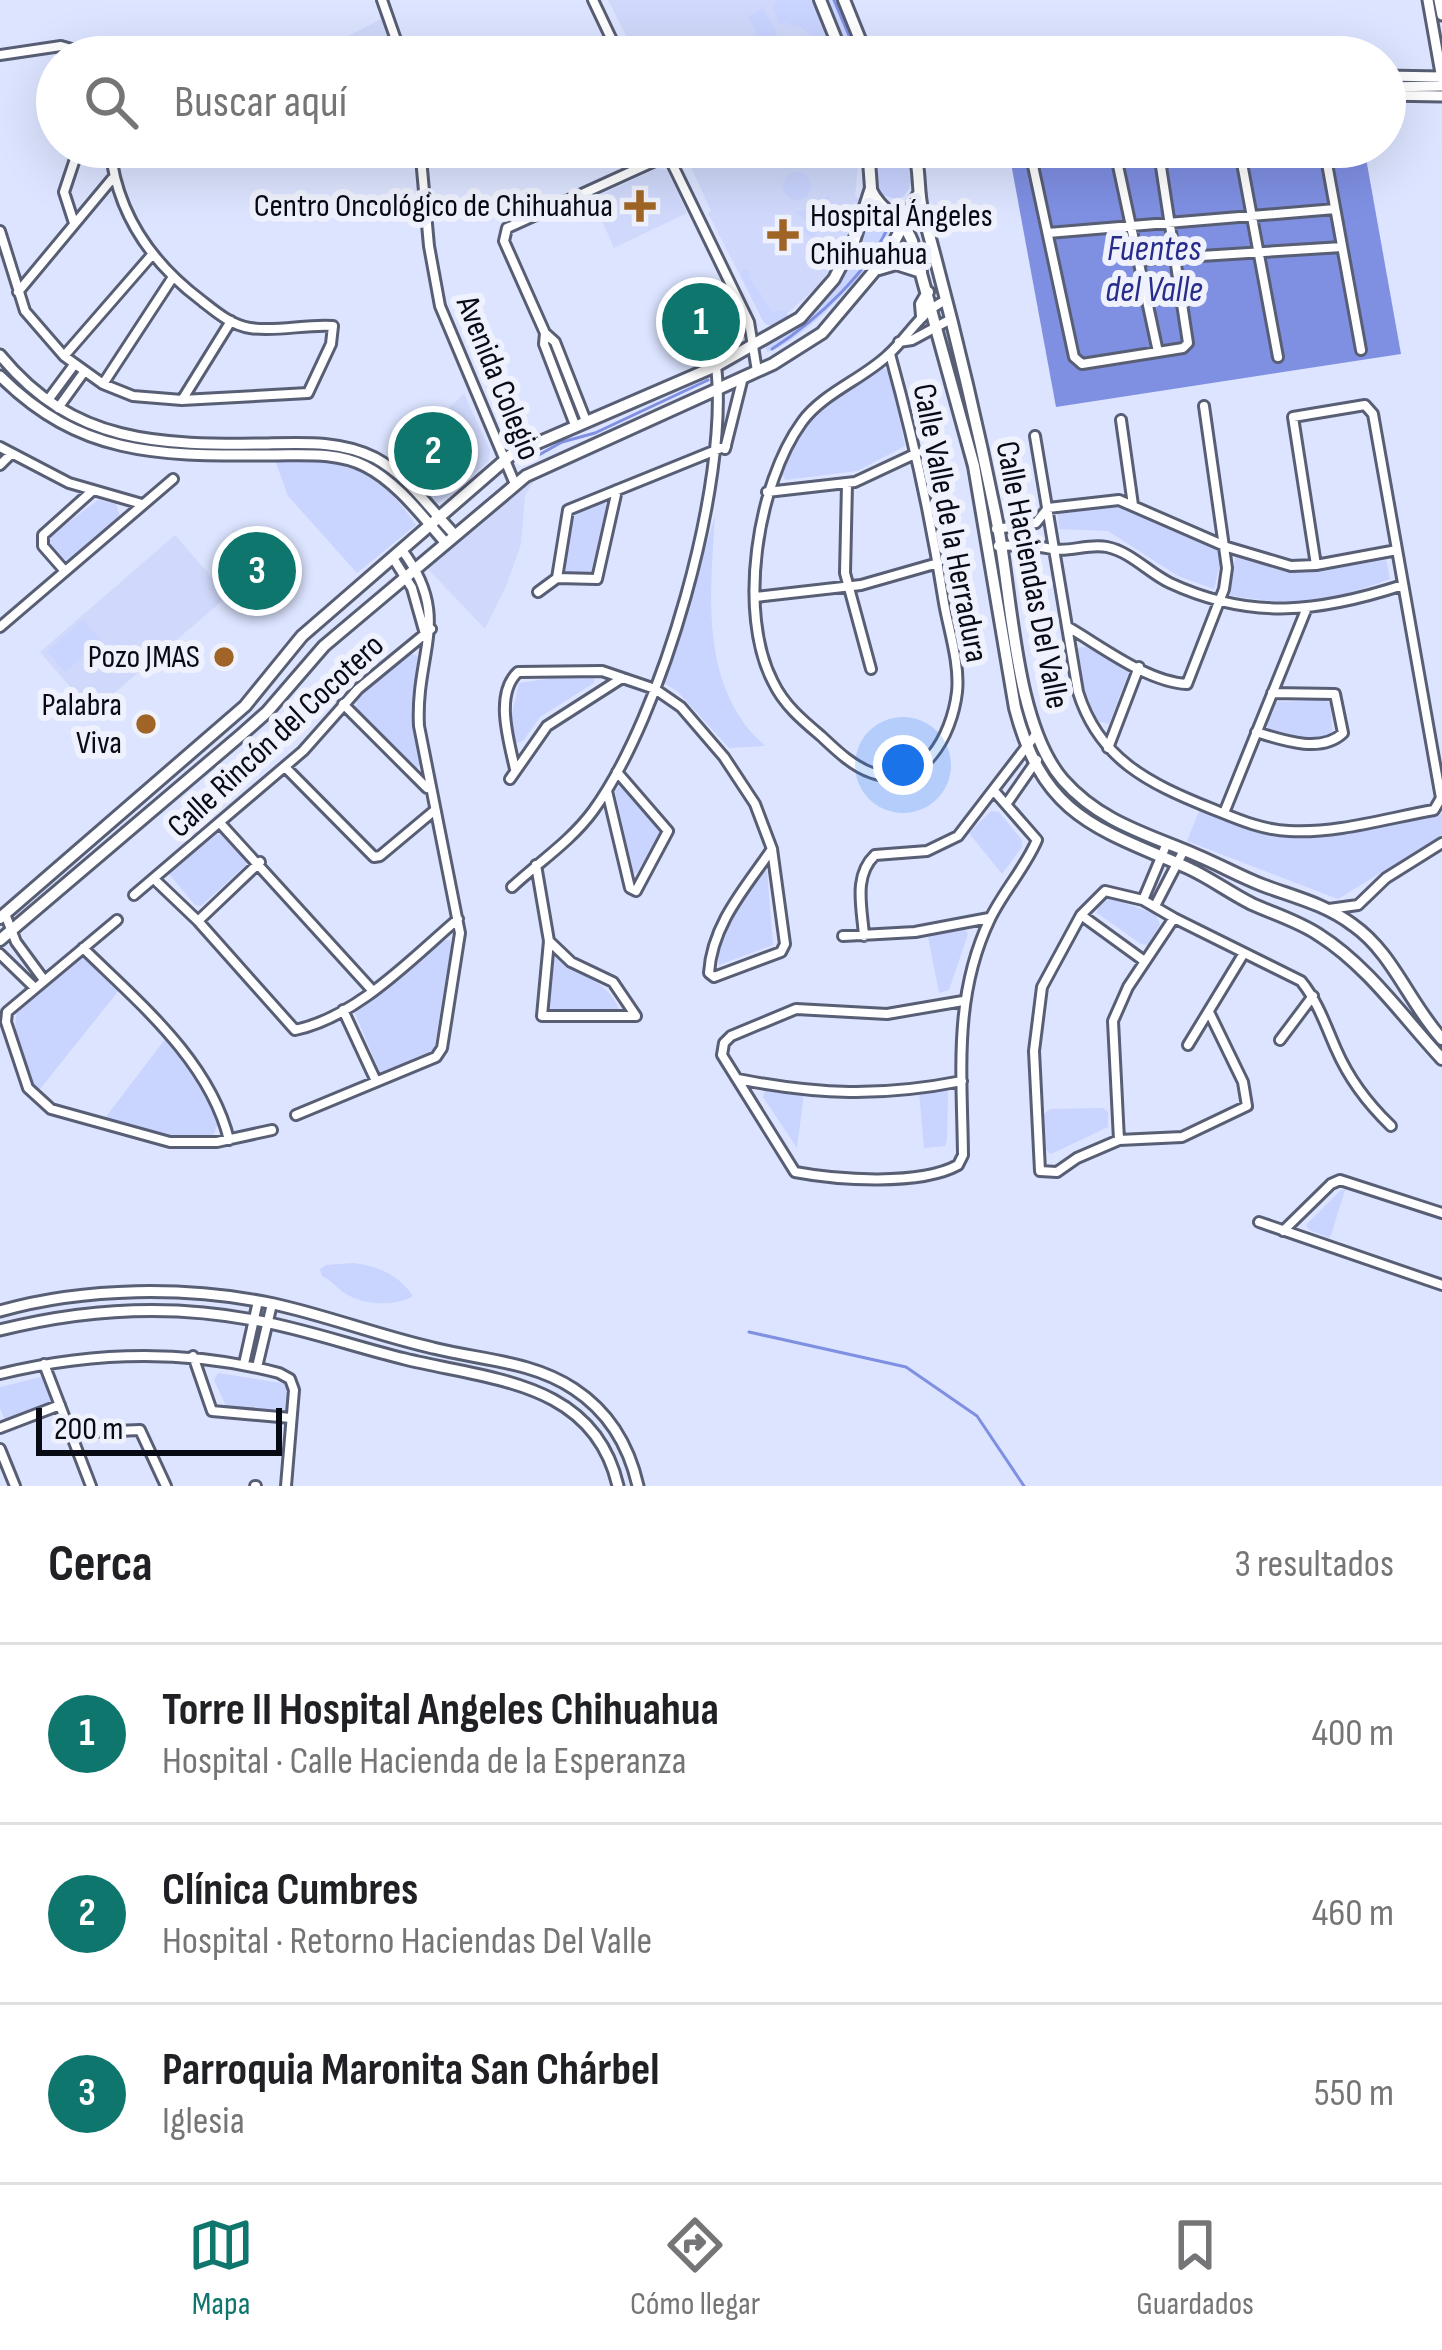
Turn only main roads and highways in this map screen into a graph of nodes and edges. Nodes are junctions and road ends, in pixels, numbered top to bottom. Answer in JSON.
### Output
{"nodes":[{"id":1,"x":820,"y":0,"type":"edge"},
{"id":2,"x":844,"y":0,"type":"edge"},
{"id":3,"x":835,"y":36,"type":"edge"},
{"id":4,"x":859,"y":36,"type":"edge"},
{"id":5,"x":867,"y":168,"type":"edge"},
{"id":6,"x":916,"y":168,"type":"edge"},
{"id":7,"x":871,"y":188,"type":"junction"},
{"id":8,"x":918,"y":195,"type":"junction"},
{"id":9,"x":906,"y":225,"type":"junction"},
{"id":10,"x":875,"y":270,"type":"junction"},
{"id":11,"x":921,"y":272,"type":"junction"},
{"id":12,"x":942,"y":283,"type":"junction"},
{"id":13,"x":926,"y":293,"type":"junction"},
{"id":14,"x":993,"y":529,"type":"junction"},
{"id":15,"x":996,"y":546,"type":"junction"},
{"id":16,"x":2,"y":916,"type":"edge"},
{"id":17,"x":5,"y":935,"type":"edge"},
{"id":18,"x":1442,"y":1039,"type":"edge"},
{"id":19,"x":1442,"y":1059,"type":"edge"}],
"edges":[{"from":1,"to":3,"type":"main road"},
{"from":2,"to":4,"type":"main road"},
{"from":5,"to":7,"type":"main road"},
{"from":6,"to":8,"type":"main road"},
{"from":7,"to":9,"type":"main road"},
{"from":7,"to":16,"type":"main road"},
{"from":8,"to":9,"type":"main road"},
{"from":8,"to":12,"type":"main road","name":"Calle Haciendas Del Valle"},
{"from":9,"to":10,"type":"main road"},
{"from":9,"to":11,"type":"main road","name":"Calle Haciendas Del Valle"},
{"from":10,"to":11,"type":"main road"},
{"from":10,"to":17,"type":"main road"},
{"from":11,"to":13,"type":"main road","name":"Calle Haciendas Del Valle"},
{"from":12,"to":13,"type":"main road"},
{"from":12,"to":14,"type":"main road","name":"Calle Haciendas Del Valle"},
{"from":13,"to":14,"type":"main road","name":"Calle Haciendas Del Valle"},
{"from":14,"to":15,"type":"main road","name":"Calle Haciendas Del Valle"},
{"from":15,"to":18,"type":"main road","name":"Calle Haciendas Del Valle"},
{"from":15,"to":19,"type":"main road","name":"Calle Haciendas Del Valle"}]}
